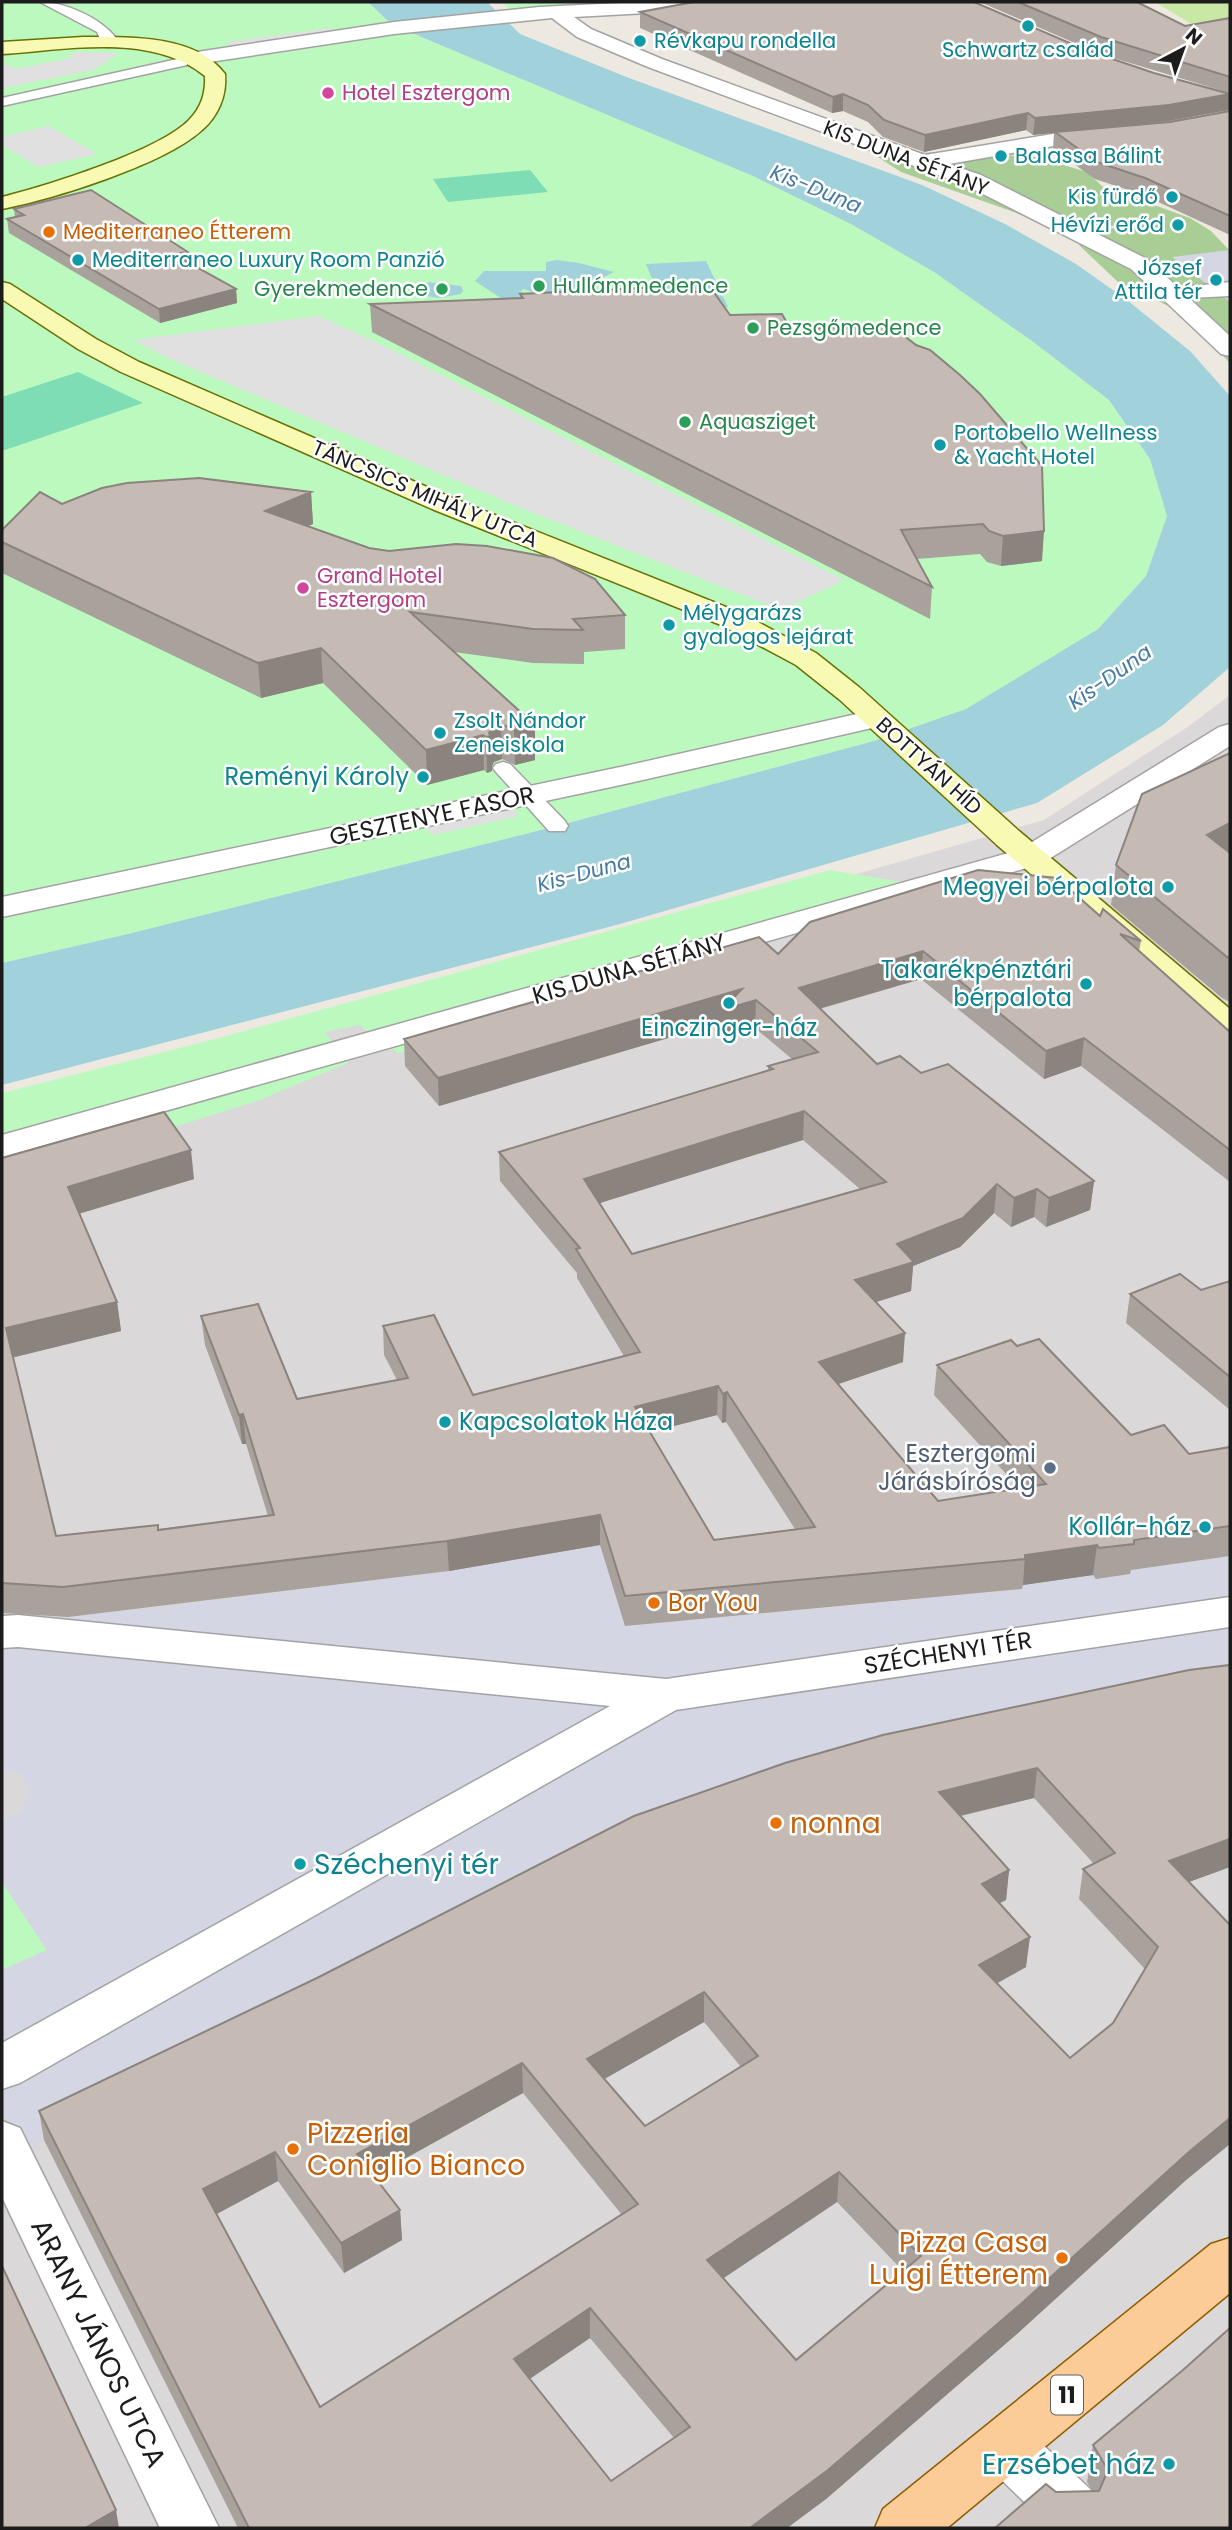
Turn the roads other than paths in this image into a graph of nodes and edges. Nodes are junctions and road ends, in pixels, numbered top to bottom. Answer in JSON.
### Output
{"nodes":[{"id":1,"x":46,"y":2,"type":"edge"},
{"id":2,"x":739,"y":2,"type":"edge"},
{"id":3,"x":548,"y":13,"type":"junction"},
{"id":4,"x":108,"y":43,"type":"junction"},
{"id":5,"x":2,"y":48,"type":"edge"},
{"id":6,"x":189,"y":60,"type":"junction"},
{"id":7,"x":2,"y":102,"type":"edge"},
{"id":8,"x":1122,"y":134,"type":"edge"},
{"id":9,"x":923,"y":162,"type":"junction"},
{"id":10,"x":2,"y":203,"type":"edge"},
{"id":11,"x":2,"y":289,"type":"edge"},
{"id":12,"x":1193,"y":292,"type":"dead end"},
{"id":13,"x":1226,"y":293,"type":"edge"},
{"id":14,"x":1230,"y":349,"type":"edge"},
{"id":15,"x":855,"y":708,"type":"junction"},
{"id":16,"x":1230,"y":733,"type":"edge"},
{"id":17,"x":503,"y":768,"type":"edge"},
{"id":18,"x":528,"y":796,"type":"junction"},
{"id":19,"x":557,"y":826,"type":"dead end"},
{"id":20,"x":1019,"y":847,"type":"junction"},
{"id":21,"x":2,"y":907,"type":"edge"},
{"id":22,"x":1230,"y":1027,"type":"edge"},
{"id":23,"x":2,"y":1146,"type":"edge"},
{"id":24,"x":1230,"y":1612,"type":"edge"},
{"id":25,"x":10,"y":1632,"type":"edge"},
{"id":26,"x":666,"y":1695,"type":"junction"},
{"id":27,"x":2,"y":2068,"type":"edge"},
{"id":28,"x":5,"y":2150,"type":"edge"},
{"id":29,"x":1230,"y":2261,"type":"edge"},
{"id":30,"x":1005,"y":2446,"type":"junction"},
{"id":31,"x":1070,"y":2508,"type":"edge"},
{"id":32,"x":190,"y":2528,"type":"edge"},
{"id":33,"x":904,"y":2528,"type":"edge"}],
"edges":[{"from":1,"to":4,"type":"lane"},
{"from":2,"to":3,"type":"street"},
{"from":3,"to":6,"type":"street"},
{"from":3,"to":9,"type":"street","name":"KIS DUNA SÉTÁNY"},
{"from":4,"to":5,"type":"street"},
{"from":4,"to":6,"type":"street"},
{"from":6,"to":7,"type":"lane"},
{"from":6,"to":10,"type":"street"},
{"from":8,"to":9,"type":"street"},
{"from":9,"to":14,"type":"street","name":"KIS DUNA SÉTÁNY"},
{"from":11,"to":15,"type":"street","name":"TÁNCSICS MIHÁLY UTCA"},
{"from":12,"to":13,"type":"street"},
{"from":15,"to":18,"type":"street","name":"GESZTENYE FASOR"},
{"from":15,"to":20,"type":"street","name":"BOTTYÁN HÍD"},
{"from":16,"to":20,"type":"street","name":"KIS DUNA SÉTÁNY"},
{"from":17,"to":18,"type":"lane"},
{"from":18,"to":19,"type":"lane"},
{"from":18,"to":21,"type":"street","name":"GESZTENYE FASOR"},
{"from":20,"to":22,"type":"street","name":"BOTTYÁN HÍD"},
{"from":20,"to":23,"type":"street","name":"KIS DUNA SÉTÁNY"},
{"from":24,"to":26,"type":"street","name":"SZÉCHENYI TÉR"},
{"from":25,"to":26,"type":"street","name":"SZÉCHENYI TÉR"},
{"from":26,"to":27,"type":"street","name":"SZÉCHENYI TÉR"},
{"from":28,"to":32,"type":"street","name":"ARANY JÁNOS UTCA"},
{"from":29,"to":30,"type":"main road","number":"11"},
{"from":30,"to":31,"type":"street"},
{"from":30,"to":33,"type":"main road","number":"11"}]}
